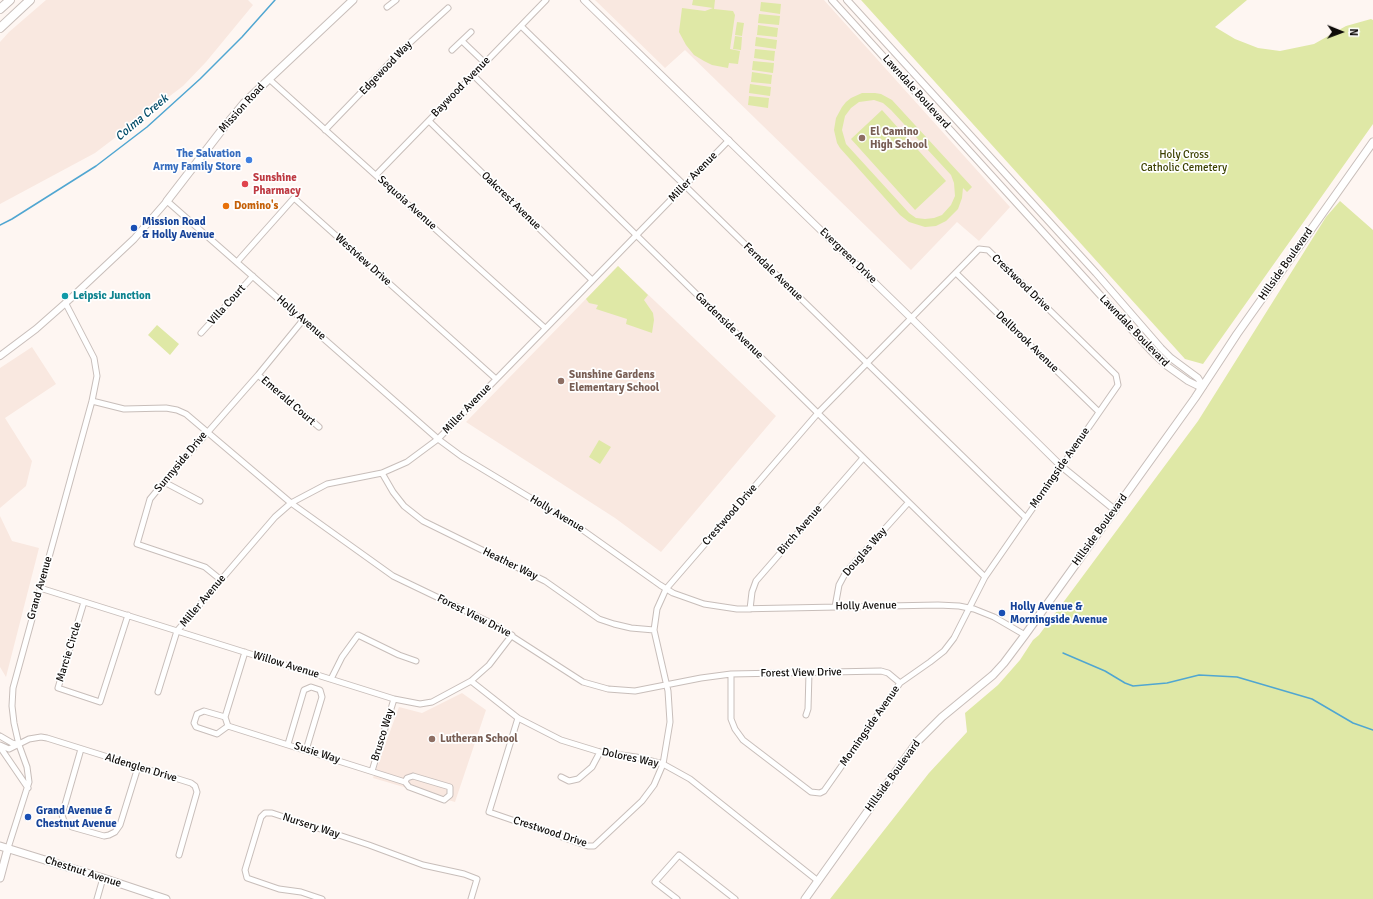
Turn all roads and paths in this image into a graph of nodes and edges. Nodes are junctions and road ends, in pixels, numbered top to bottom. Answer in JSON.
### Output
{"nodes":[{"id":1,"x":10,"y":0,"type":"edge"},
{"id":2,"x":30,"y":0,"type":"edge"},
{"id":3,"x":353,"y":0,"type":"edge"},
{"id":4,"x":396,"y":0,"type":"edge"},
{"id":5,"x":546,"y":0,"type":"edge"},
{"id":6,"x":584,"y":0,"type":"edge"},
{"id":7,"x":832,"y":0,"type":"edge"},
{"id":8,"x":847,"y":0,"type":"edge"},
{"id":9,"x":387,"y":8,"type":"dead end"},
{"id":10,"x":448,"y":8,"type":"dead end"},
{"id":11,"x":0,"y":9,"type":"edge"},
{"id":12,"x":521,"y":26,"type":"junction"},
{"id":13,"x":0,"y":28,"type":"edge"},
{"id":14,"x":471,"y":32,"type":"dead end"},
{"id":15,"x":462,"y":41,"type":"junction"},
{"id":16,"x":452,"y":50,"type":"dead end"},
{"id":17,"x":485,"y":64,"type":"junction"},
{"id":18,"x":473,"y":75,"type":"junction"},
{"id":19,"x":269,"y":79,"type":"junction"},
{"id":20,"x":429,"y":121,"type":"junction"},
{"id":21,"x":325,"y":130,"type":"junction"},
{"id":22,"x":729,"y":140,"type":"junction"},
{"id":23,"x":1373,"y":142,"type":"edge"},
{"id":24,"x":376,"y":175,"type":"junction"},
{"id":25,"x":684,"y":186,"type":"junction"},
{"id":26,"x":167,"y":201,"type":"junction"},
{"id":27,"x":636,"y":236,"type":"junction"},
{"id":28,"x":237,"y":262,"type":"junction"},
{"id":29,"x":956,"y":273,"type":"junction"},
{"id":30,"x":253,"y":276,"type":"junction"},
{"id":31,"x":592,"y":280,"type":"junction"},
{"id":32,"x":66,"y":304,"type":"junction"},
{"id":33,"x":911,"y":318,"type":"junction"},
{"id":34,"x":303,"y":320,"type":"junction"},
{"id":35,"x":545,"y":328,"type":"junction"},
{"id":36,"x":201,"y":333,"type":"dead end"},
{"id":37,"x":0,"y":356,"type":"edge"},
{"id":38,"x":867,"y":363,"type":"junction"},
{"id":39,"x":258,"y":375,"type":"junction"},
{"id":40,"x":496,"y":379,"type":"junction"},
{"id":41,"x":1203,"y":386,"type":"junction"},
{"id":42,"x":92,"y":401,"type":"junction"},
{"id":43,"x":1099,"y":412,"type":"junction"},
{"id":44,"x":818,"y":413,"type":"junction"},
{"id":45,"x":319,"y":427,"type":"dead end"},
{"id":46,"x":207,"y":432,"type":"junction"},
{"id":47,"x":438,"y":439,"type":"junction"},
{"id":48,"x":863,"y":458,"type":"junction"},
{"id":49,"x":1061,"y":466,"type":"junction"},
{"id":50,"x":382,"y":473,"type":"junction"},
{"id":51,"x":164,"y":482,"type":"junction"},
{"id":52,"x":200,"y":501,"type":"dead end"},
{"id":53,"x":908,"y":502,"type":"junction"},
{"id":54,"x":292,"y":503,"type":"junction"},
{"id":55,"x":1115,"y":510,"type":"junction"},
{"id":56,"x":1025,"y":517,"type":"junction"},
{"id":57,"x":985,"y":577,"type":"junction"},
{"id":58,"x":221,"y":580,"type":"junction"},
{"id":59,"x":40,"y":588,"type":"junction"},
{"id":60,"x":666,"y":589,"type":"junction"},
{"id":61,"x":84,"y":602,"type":"junction"},
{"id":62,"x":835,"y":607,"type":"junction"},
{"id":63,"x":969,"y":608,"type":"junction"},
{"id":64,"x":750,"y":609,"type":"junction"},
{"id":65,"x":128,"y":615,"type":"junction"},
{"id":66,"x":654,"y":630,"type":"junction"},
{"id":67,"x":178,"y":631,"type":"junction"},
{"id":68,"x":512,"y":635,"type":"junction"},
{"id":69,"x":1025,"y":635,"type":"junction"},
{"id":70,"x":245,"y":652,"type":"junction"},
{"id":71,"x":416,"y":660,"type":"dead end"},
{"id":72,"x":809,"y":673,"type":"junction"},
{"id":73,"x":731,"y":674,"type":"junction"},
{"id":74,"x":331,"y":679,"type":"junction"},
{"id":75,"x":471,"y":681,"type":"junction"},
{"id":76,"x":900,"y":683,"type":"junction"},
{"id":77,"x":667,"y":684,"type":"junction"},
{"id":78,"x":158,"y":692,"type":"dead end"},
{"id":79,"x":394,"y":699,"type":"junction"},
{"id":80,"x":806,"y":716,"type":"dead end"},
{"id":81,"x":225,"y":717,"type":"junction"},
{"id":82,"x":518,"y":718,"type":"junction"},
{"id":83,"x":228,"y":726,"type":"junction"},
{"id":84,"x":0,"y":736,"type":"edge"},
{"id":85,"x":288,"y":744,"type":"junction"},
{"id":86,"x":19,"y":745,"type":"junction"},
{"id":87,"x":0,"y":746,"type":"edge"},
{"id":88,"x":81,"y":749,"type":"junction"},
{"id":89,"x":306,"y":750,"type":"junction"},
{"id":90,"x":600,"y":752,"type":"junction"},
{"id":91,"x":663,"y":764,"type":"junction"},
{"id":92,"x":138,"y":767,"type":"junction"},
{"id":93,"x":372,"y":771,"type":"junction"},
{"id":94,"x":561,"y":778,"type":"dead end"},
{"id":95,"x":405,"y":782,"type":"junction"},
{"id":96,"x":28,"y":788,"type":"junction"},
{"id":97,"x":0,"y":846,"type":"edge"},
{"id":98,"x":8,"y":848,"type":"junction"},
{"id":99,"x":179,"y":855,"type":"dead end"},
{"id":100,"x":0,"y":878,"type":"edge"},
{"id":101,"x":103,"y":878,"type":"junction"},
{"id":102,"x":818,"y":880,"type":"junction"},
{"id":103,"x":96,"y":899,"type":"edge"},
{"id":104,"x":166,"y":899,"type":"edge"},
{"id":105,"x":322,"y":899,"type":"edge"},
{"id":106,"x":471,"y":899,"type":"edge"},
{"id":107,"x":677,"y":899,"type":"edge"},
{"id":108,"x":735,"y":899,"type":"edge"},
{"id":109,"x":805,"y":899,"type":"edge"}],
"edges":[{"from":1,"to":11,"type":"main road"},
{"from":2,"to":13,"type":"main road"},
{"from":3,"to":19,"type":"main road","name":"Mission Road"},
{"from":4,"to":9,"type":"street"},
{"from":5,"to":12,"type":"street","name":"Baywood Avenue"},
{"from":6,"to":22,"type":"street","name":"Evergreen Drive"},
{"from":7,"to":41,"type":"street","name":"Lawndale Boulevard"},
{"from":8,"to":41,"type":"street","name":"Lawndale Boulevard"},
{"from":10,"to":21,"type":"street","name":"Edgewood Way"},
{"from":12,"to":17,"type":"street","name":"Baywood Avenue"},
{"from":12,"to":25,"type":"street","name":"Ferndale Avenue"},
{"from":14,"to":15,"type":"street"},
{"from":15,"to":16,"type":"street"},
{"from":15,"to":17,"type":"street"},
{"from":17,"to":18,"type":"street","name":"Baywood Avenue"},
{"from":18,"to":20,"type":"street","name":"Baywood Avenue"},
{"from":18,"to":27,"type":"street","name":"Gardenside Avenue"},
{"from":19,"to":21,"type":"street","name":"Sequoia Avenue"},
{"from":19,"to":26,"type":"main road","name":"Mission Road"},
{"from":20,"to":24,"type":"street","name":"Baywood Avenue"},
{"from":20,"to":31,"type":"street","name":"Oakcrest Avenue"},
{"from":21,"to":24,"type":"street","name":"Sequoia Avenue"},
{"from":22,"to":25,"type":"street","name":"Miller Avenue"},
{"from":22,"to":33,"type":"street","name":"Evergreen Drive"},
{"from":23,"to":41,"type":"main road","name":"Hillside Boulevard"},
{"from":24,"to":35,"type":"street","name":"Sequoia Avenue"},
{"from":25,"to":27,"type":"street","name":"Miller Avenue"},
{"from":25,"to":38,"type":"street","name":"Ferndale Avenue"},
{"from":26,"to":28,"type":"street","name":"Holly Avenue"},
{"from":26,"to":32,"type":"street","name":"Mission Road"},
{"from":27,"to":31,"type":"street","name":"Miller Avenue"},
{"from":27,"to":44,"type":"street","name":"Gardenside Avenue"},
{"from":28,"to":30,"type":"street","name":"Holly Avenue"},
{"from":28,"to":40,"type":"street","name":"Westview Drive"},
{"from":29,"to":33,"type":"street","name":"Crestwood Drive"},
{"from":29,"to":43,"type":"street","name":"Dellbrook Avenue"},
{"from":29,"to":43,"type":"street","name":"Crestwood Drive"},
{"from":30,"to":34,"type":"street","name":"Holly Avenue"},
{"from":30,"to":36,"type":"street","name":"Villa Court"},
{"from":31,"to":35,"type":"street","name":"Miller Avenue"},
{"from":32,"to":37,"type":"street","name":"Mission Road"},
{"from":32,"to":42,"type":"street","name":"Grand Avenue"},
{"from":33,"to":38,"type":"street","name":"Crestwood Drive"},
{"from":33,"to":49,"type":"street","name":"Evergreen Drive"},
{"from":34,"to":39,"type":"street","name":"Sunnyside Drive"},
{"from":34,"to":47,"type":"street","name":"Holly Avenue"},
{"from":35,"to":40,"type":"street","name":"Miller Avenue"},
{"from":38,"to":44,"type":"street","name":"Crestwood Drive"},
{"from":38,"to":56,"type":"street","name":"Ferndale Avenue"},
{"from":39,"to":45,"type":"street","name":"Emerald Court"},
{"from":39,"to":46,"type":"street","name":"Sunnyside Drive"},
{"from":40,"to":47,"type":"street","name":"Miller Avenue"},
{"from":41,"to":55,"type":"main road","name":"Hillside Boulevard"},
{"from":42,"to":46,"type":"street","name":"Forest View Drive"},
{"from":42,"to":59,"type":"street","name":"Grand Avenue"},
{"from":43,"to":49,"type":"street","name":"Morningside Avenue"},
{"from":44,"to":48,"type":"street","name":"Gardenside Avenue"},
{"from":44,"to":60,"type":"street","name":"Crestwood Drive"},
{"from":46,"to":51,"type":"street","name":"Sunnyside Drive"},
{"from":46,"to":54,"type":"street","name":"Forest View Drive"},
{"from":47,"to":50,"type":"street","name":"Miller Avenue"},
{"from":47,"to":60,"type":"street","name":"Holly Avenue"},
{"from":48,"to":53,"type":"street","name":"Gardenside Avenue"},
{"from":48,"to":64,"type":"street","name":"Birch Avenue"},
{"from":49,"to":55,"type":"street","name":"Evergreen Drive"},
{"from":49,"to":56,"type":"street","name":"Morningside Avenue"},
{"from":50,"to":54,"type":"street","name":"Miller Avenue"},
{"from":50,"to":66,"type":"street","name":"Heather Way"},
{"from":51,"to":52,"type":"street"},
{"from":51,"to":58,"type":"street","name":"Sunnyside Drive"},
{"from":53,"to":57,"type":"street","name":"Gardenside Avenue"},
{"from":53,"to":62,"type":"street","name":"Douglas Way"},
{"from":54,"to":58,"type":"street","name":"Miller Avenue"},
{"from":54,"to":68,"type":"street","name":"Forest View Drive"},
{"from":55,"to":69,"type":"main road","name":"Hillside Boulevard"},
{"from":56,"to":57,"type":"street","name":"Morningside Avenue"},
{"from":57,"to":63,"type":"street","name":"Morningside Avenue"},
{"from":58,"to":67,"type":"street","name":"Miller Avenue"},
{"from":59,"to":61,"type":"street","name":"Willow Avenue"},
{"from":59,"to":86,"type":"street","name":"Grand Avenue"},
{"from":60,"to":64,"type":"street","name":"Holly Avenue"},
{"from":60,"to":66,"type":"street","name":"Crestwood Drive"},
{"from":61,"to":65,"type":"street","name":"Willow Avenue"},
{"from":61,"to":65,"type":"street","name":"Marcie Circle"},
{"from":62,"to":63,"type":"street","name":"Holly Avenue"},
{"from":62,"to":64,"type":"street","name":"Holly Avenue"},
{"from":63,"to":69,"type":"street","name":"Holly Avenue"},
{"from":63,"to":76,"type":"street","name":"Morningside Avenue"},
{"from":65,"to":67,"type":"street","name":"Willow Avenue"},
{"from":66,"to":77,"type":"street","name":"Crestwood Drive"},
{"from":67,"to":70,"type":"street","name":"Willow Avenue"},
{"from":67,"to":78,"type":"street"},
{"from":68,"to":75,"type":"street","name":"Willow Avenue"},
{"from":68,"to":77,"type":"street","name":"Forest View Drive"},
{"from":69,"to":102,"type":"main road","name":"Hillside Boulevard"},
{"from":70,"to":74,"type":"street","name":"Willow Avenue"},
{"from":70,"to":81,"type":"street"},
{"from":71,"to":74,"type":"street"},
{"from":72,"to":73,"type":"street","name":"Forest View Drive"},
{"from":72,"to":76,"type":"street","name":"Forest View Drive"},
{"from":72,"to":80,"type":"street"},
{"from":73,"to":76,"type":"street","name":"Morningside Avenue"},
{"from":73,"to":77,"type":"street","name":"Forest View Drive"},
{"from":74,"to":79,"type":"street","name":"Willow Avenue"},
{"from":75,"to":79,"type":"street","name":"Willow Avenue"},
{"from":75,"to":82,"type":"street","name":"Dolores Way"},
{"from":77,"to":91,"type":"street","name":"Crestwood Drive"},
{"from":79,"to":93,"type":"street","name":"Brusco Way"},
{"from":81,"to":83,"type":"street"},
{"from":81,"to":83,"type":"street"},
{"from":82,"to":90,"type":"street","name":"Dolores Way"},
{"from":82,"to":91,"type":"street","name":"Crestwood Drive"},
{"from":83,"to":85,"type":"street","name":"Susie Way"},
{"from":84,"to":86,"type":"street"},
{"from":85,"to":89,"type":"street","name":"Susie Way"},
{"from":85,"to":89,"type":"street"},
{"from":86,"to":87,"type":"street"},
{"from":86,"to":88,"type":"street","name":"Aldenglen Drive"},
{"from":86,"to":96,"type":"street","name":"Grand Avenue"},
{"from":87,"to":96,"type":"street"},
{"from":88,"to":92,"type":"street","name":"Aldenglen Drive"},
{"from":88,"to":92,"type":"street"},
{"from":89,"to":93,"type":"street","name":"Susie Way"},
{"from":90,"to":91,"type":"street","name":"Dolores Way"},
{"from":90,"to":94,"type":"street"},
{"from":91,"to":102,"type":"street","name":"Dolores Way"},
{"from":92,"to":99,"type":"street","name":"Aldenglen Drive"},
{"from":93,"to":95,"type":"street","name":"Susie Way"},
{"from":95,"to":95,"type":"street","name":"Susie Way"},
{"from":96,"to":98,"type":"street","name":"Grand Avenue"},
{"from":97,"to":98,"type":"main road","name":"Chestnut Avenue"},
{"from":98,"to":100,"type":"main road","name":"Grand Avenue"},
{"from":98,"to":101,"type":"main road","name":"Chestnut Avenue"},
{"from":101,"to":103,"type":"street"},
{"from":101,"to":104,"type":"main road","name":"Chestnut Avenue"},
{"from":102,"to":109,"type":"main road","name":"Hillside Boulevard"},
{"from":105,"to":106,"type":"street","name":"Nursery Way"},
{"from":107,"to":108,"type":"street"}]}
